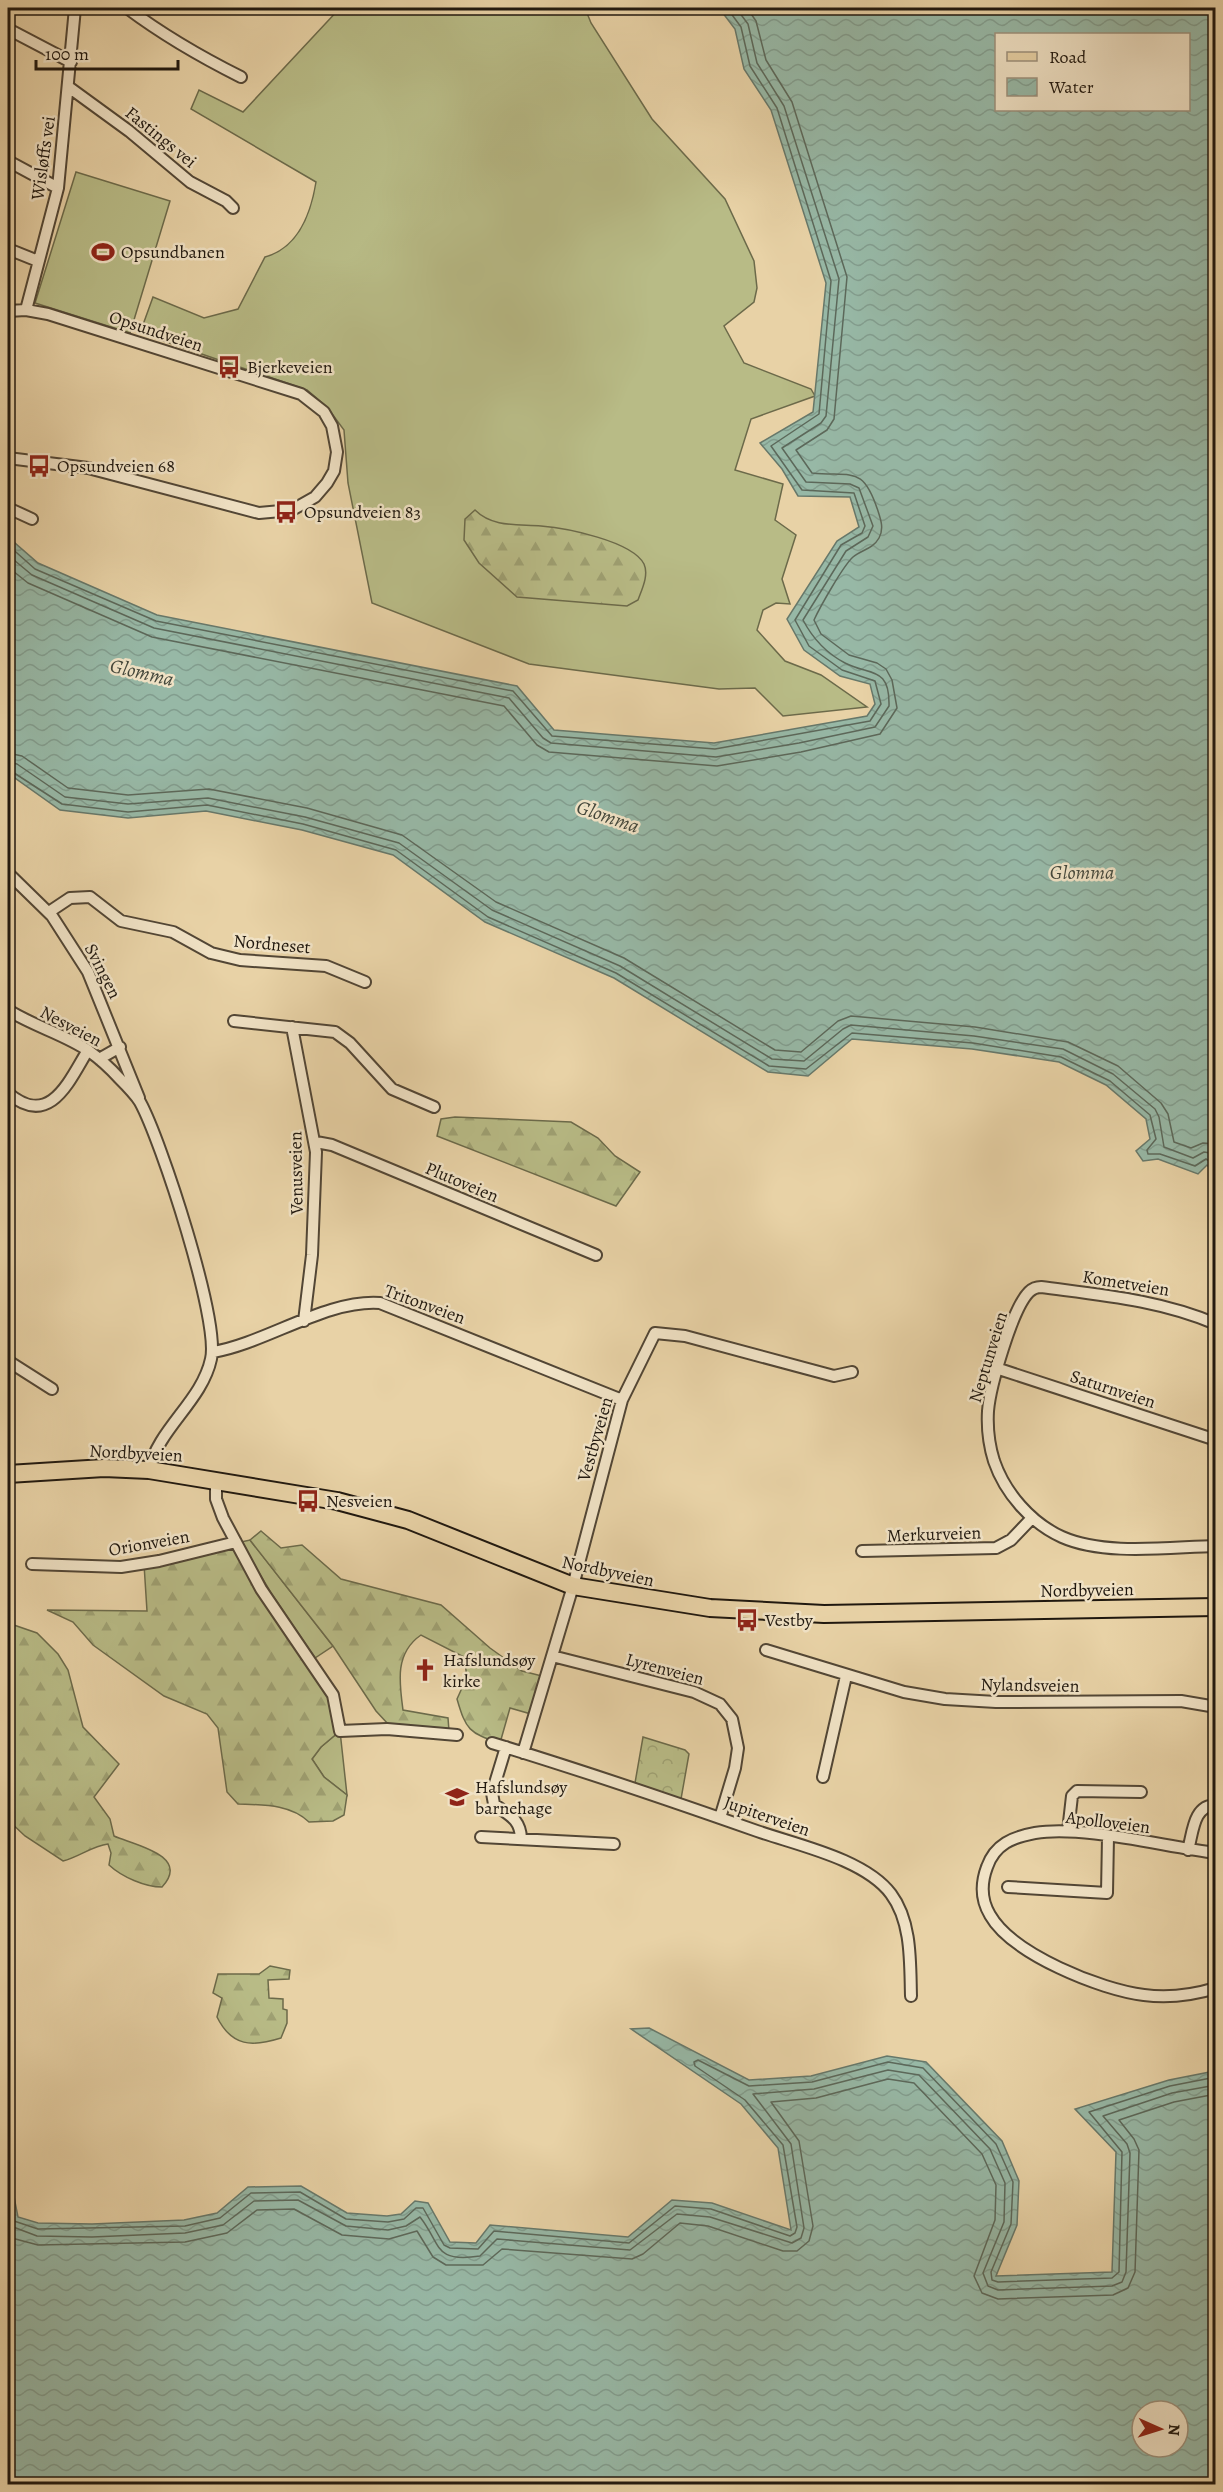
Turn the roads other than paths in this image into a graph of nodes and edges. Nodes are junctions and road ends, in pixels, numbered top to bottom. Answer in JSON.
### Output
{"nodes":[{"id":1,"x":75,"y":8,"type":"edge"},
{"id":2,"x":130,"y":8,"type":"edge"},
{"id":3,"x":8,"y":29,"type":"edge"},
{"id":4,"x":71,"y":62,"type":"junction"},
{"id":5,"x":241,"y":77,"type":"dead end"},
{"id":6,"x":70,"y":88,"type":"junction"},
{"id":7,"x":8,"y":161,"type":"edge"},
{"id":8,"x":58,"y":188,"type":"junction"},
{"id":9,"x":233,"y":208,"type":"dead end"},
{"id":10,"x":8,"y":249,"type":"edge"},
{"id":11,"x":38,"y":261,"type":"junction"},
{"id":12,"x":26,"y":310,"type":"junction"},
{"id":13,"x":8,"y":311,"type":"edge"},
{"id":14,"x":8,"y":458,"type":"edge"},
{"id":15,"x":8,"y":508,"type":"edge"},
{"id":16,"x":32,"y":519,"type":"dead end"},
{"id":17,"x":8,"y":873,"type":"edge"},
{"id":18,"x":49,"y":912,"type":"junction"},
{"id":19,"x":365,"y":982,"type":"dead end"},
{"id":20,"x":8,"y":1010,"type":"edge"},
{"id":21,"x":234,"y":1021,"type":"dead end"},
{"id":22,"x":292,"y":1027,"type":"junction"},
{"id":23,"x":120,"y":1047,"type":"junction"},
{"id":24,"x":88,"y":1050,"type":"junction"},
{"id":25,"x":99,"y":1059,"type":"junction"},
{"id":26,"x":8,"y":1093,"type":"edge"},
{"id":27,"x":140,"y":1101,"type":"junction"},
{"id":28,"x":434,"y":1107,"type":"dead end"},
{"id":29,"x":316,"y":1142,"type":"junction"},
{"id":30,"x":596,"y":1255,"type":"dead end"},
{"id":31,"x":1029,"y":1292,"type":"joint"},
{"id":32,"x":304,"y":1321,"type":"junction"},
{"id":33,"x":1215,"y":1324,"type":"edge"},
{"id":34,"x":213,"y":1352,"type":"junction"},
{"id":35,"x":8,"y":1361,"type":"edge"},
{"id":36,"x":999,"y":1370,"type":"junction"},
{"id":37,"x":852,"y":1372,"type":"dead end"},
{"id":38,"x":52,"y":1389,"type":"dead end"},
{"id":39,"x":622,"y":1400,"type":"junction"},
{"id":40,"x":1215,"y":1440,"type":"edge"},
{"id":41,"x":149,"y":1470,"type":"junction"},
{"id":42,"x":8,"y":1474,"type":"edge"},
{"id":43,"x":216,"y":1480,"type":"junction"},
{"id":44,"x":1032,"y":1518,"type":"junction"},
{"id":45,"x":236,"y":1542,"type":"junction"},
{"id":46,"x":1215,"y":1546,"type":"edge"},
{"id":47,"x":862,"y":1551,"type":"dead end"},
{"id":48,"x":32,"y":1564,"type":"dead end"},
{"id":49,"x":573,"y":1586,"type":"junction"},
{"id":50,"x":1215,"y":1607,"type":"edge"},
{"id":51,"x":766,"y":1650,"type":"dead end"},
{"id":52,"x":552,"y":1656,"type":"junction"},
{"id":53,"x":846,"y":1676,"type":"junction"},
{"id":54,"x":1215,"y":1707,"type":"edge"},
{"id":55,"x":457,"y":1735,"type":"dead end"},
{"id":56,"x":492,"y":1743,"type":"dead end"},
{"id":57,"x":506,"y":1747,"type":"junction"},
{"id":58,"x":523,"y":1753,"type":"junction"},
{"id":59,"x":823,"y":1777,"type":"dead end"},
{"id":60,"x":1141,"y":1792,"type":"dead end"},
{"id":61,"x":1215,"y":1805,"type":"edge"},
{"id":62,"x":720,"y":1818,"type":"junction"},
{"id":63,"x":1068,"y":1831,"type":"junction"},
{"id":64,"x":481,"y":1837,"type":"dead end"},
{"id":65,"x":1108,"y":1837,"type":"junction"},
{"id":66,"x":521,"y":1838,"type":"junction"},
{"id":67,"x":614,"y":1844,"type":"dead end"},
{"id":68,"x":1188,"y":1850,"type":"junction"},
{"id":69,"x":1215,"y":1853,"type":"edge"},
{"id":70,"x":1008,"y":1887,"type":"dead end"},
{"id":71,"x":1215,"y":1988,"type":"edge"},
{"id":72,"x":910,"y":1996,"type":"dead end"}],
"edges":[{"from":1,"to":4,"type":"street","name":"Wisløffs vei"},
{"from":2,"to":5,"type":"street"},
{"from":3,"to":4,"type":"street"},
{"from":4,"to":6,"type":"street","name":"Wisløffs vei"},
{"from":6,"to":8,"type":"street","name":"Wisløffs vei"},
{"from":6,"to":9,"type":"street","name":"Fastings vei"},
{"from":7,"to":8,"type":"street"},
{"from":8,"to":11,"type":"street","name":"Wisløffs vei"},
{"from":10,"to":11,"type":"street"},
{"from":11,"to":12,"type":"street","name":"Wisløffs vei"},
{"from":12,"to":13,"type":"street"},
{"from":12,"to":14,"type":"street","name":"Opsundveien"},
{"from":15,"to":16,"type":"street"},
{"from":17,"to":18,"type":"street","name":"Svingen"},
{"from":18,"to":19,"type":"street","name":"Nordneset"},
{"from":18,"to":23,"type":"street","name":"Svingen"},
{"from":20,"to":24,"type":"street","name":"Nesveien"},
{"from":21,"to":22,"type":"street"},
{"from":22,"to":28,"type":"street"},
{"from":22,"to":29,"type":"street","name":"Venusveien"},
{"from":23,"to":25,"type":"street"},
{"from":23,"to":27,"type":"street","name":"Svingen"},
{"from":24,"to":25,"type":"street","name":"Nesveien"},
{"from":24,"to":26,"type":"street"},
{"from":25,"to":27,"type":"street","name":"Nesveien"},
{"from":27,"to":34,"type":"street","name":"Nesveien"},
{"from":29,"to":30,"type":"street","name":"Plutoveien"},
{"from":29,"to":32,"type":"street","name":"Venusveien"},
{"from":31,"to":33,"type":"street","name":"Kometveien"},
{"from":31,"to":36,"type":"street","name":"Neptunveien"},
{"from":32,"to":34,"type":"street","name":"Tritonveien"},
{"from":32,"to":39,"type":"street","name":"Tritonveien"},
{"from":34,"to":41,"type":"street"},
{"from":35,"to":38,"type":"street"},
{"from":36,"to":40,"type":"street","name":"Saturnveien"},
{"from":36,"to":44,"type":"street","name":"Neptunveien"},
{"from":37,"to":39,"type":"street","name":"Vestbyveien"},
{"from":39,"to":49,"type":"street","name":"Vestbyveien"},
{"from":41,"to":42,"type":"main road","name":"Nordbyveien"},
{"from":41,"to":43,"type":"main road","name":"Nordbyveien"},
{"from":43,"to":45,"type":"street"},
{"from":43,"to":49,"type":"main road","name":"Nordbyveien"},
{"from":44,"to":46,"type":"street","name":"Neptunveien"},
{"from":44,"to":47,"type":"street","name":"Merkurveien"},
{"from":45,"to":48,"type":"street","name":"Orionveien"},
{"from":45,"to":55,"type":"street"},
{"from":49,"to":50,"type":"main road","name":"Nordbyveien"},
{"from":49,"to":52,"type":"street","name":"Vestbyveien"},
{"from":51,"to":53,"type":"street","name":"Nylandsveien"},
{"from":52,"to":58,"type":"street","name":"Vestbyveien"},
{"from":52,"to":62,"type":"street","name":"Lyrenveien"},
{"from":53,"to":54,"type":"street","name":"Nylandsveien"},
{"from":53,"to":59,"type":"street"},
{"from":56,"to":57,"type":"street","name":"Jupiterveien"},
{"from":57,"to":58,"type":"street","name":"Jupiterveien"},
{"from":57,"to":66,"type":"street"},
{"from":58,"to":62,"type":"street","name":"Jupiterveien"},
{"from":60,"to":63,"type":"street"},
{"from":61,"to":68,"type":"street"},
{"from":62,"to":72,"type":"street","name":"Jupiterveien"},
{"from":63,"to":65,"type":"street","name":"Apolloveien"},
{"from":63,"to":71,"type":"street","name":"Apolloveien"},
{"from":64,"to":66,"type":"street"},
{"from":65,"to":68,"type":"street","name":"Apolloveien"},
{"from":65,"to":70,"type":"street"},
{"from":66,"to":67,"type":"street"},
{"from":68,"to":69,"type":"street","name":"Apolloveien"}]}
